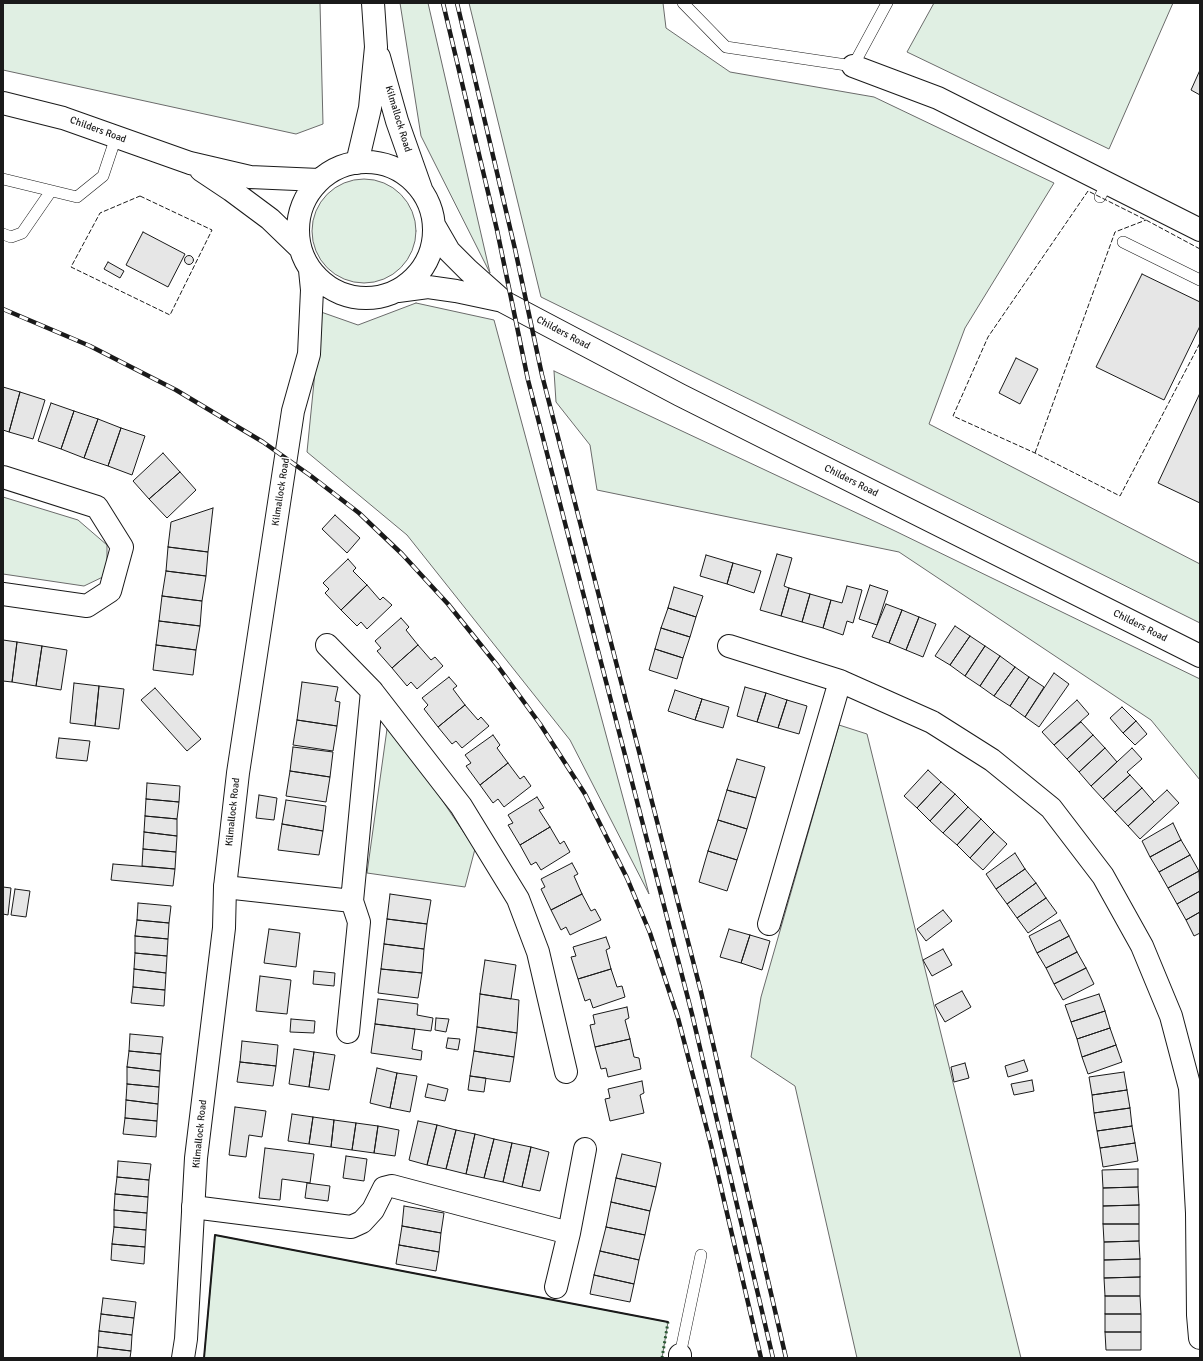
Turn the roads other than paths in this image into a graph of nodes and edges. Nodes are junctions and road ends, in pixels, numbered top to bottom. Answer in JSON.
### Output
{"nodes":[{"id":1,"x":373,"y":3,"type":"edge"},
{"id":2,"x":683,"y":3,"type":"edge"},
{"id":3,"x":887,"y":3,"type":"edge"},
{"id":4,"x":376,"y":47,"type":"junction"},
{"id":5,"x":853,"y":66,"type":"junction"},
{"id":6,"x":3,"y":103,"type":"edge"},
{"id":7,"x":116,"y":136,"type":"junction"},
{"id":8,"x":190,"y":163,"type":"junction"},
{"id":9,"x":356,"y":163,"type":"junction"},
{"id":10,"x":3,"y":179,"type":"edge"},
{"id":11,"x":319,"y":180,"type":"junction"},
{"id":12,"x":50,"y":191,"type":"junction"},
{"id":13,"x":422,"y":191,"type":"junction"},
{"id":14,"x":434,"y":225,"type":"junction"},
{"id":15,"x":1200,"y":230,"type":"edge"},
{"id":16,"x":3,"y":234,"type":"edge"},
{"id":17,"x":1124,"y":242,"type":"dead end"},
{"id":18,"x":299,"y":247,"type":"junction"},
{"id":19,"x":310,"y":270,"type":"junction"},
{"id":20,"x":1200,"y":280,"type":"edge"},
{"id":21,"x":398,"y":290,"type":"junction"},
{"id":22,"x":504,"y":302,"type":"junction"},
{"id":23,"x":3,"y":477,"type":"edge"},
{"id":24,"x":3,"y":594,"type":"edge"},
{"id":25,"x":327,"y":645,"type":"dead end"},
{"id":26,"x":729,"y":646,"type":"dead end"},
{"id":27,"x":1200,"y":656,"type":"edge"},
{"id":28,"x":840,"y":681,"type":"junction"},
{"id":29,"x":372,"y":691,"type":"junction"},
{"id":30,"x":225,"y":887,"type":"junction"},
{"id":31,"x":352,"y":901,"type":"junction"},
{"id":32,"x":769,"y":924,"type":"dead end"},
{"id":33,"x":348,"y":1032,"type":"dead end"},
{"id":34,"x":566,"y":1072,"type":"dead end"},
{"id":35,"x":1195,"y":1086,"type":"edge"},
{"id":36,"x":585,"y":1149,"type":"dead end"},
{"id":37,"x":193,"y":1207,"type":"junction"},
{"id":38,"x":569,"y":1234,"type":"junction"},
{"id":39,"x":701,"y":1255,"type":"dead end"},
{"id":40,"x":556,"y":1287,"type":"dead end"},
{"id":41,"x":1200,"y":1338,"type":"edge"},
{"id":42,"x":680,"y":1357,"type":"edge"},
{"id":43,"x":183,"y":1358,"type":"edge"}],
"edges":[{"from":1,"to":4,"type":"street","name":"Kilmallock Road"},
{"from":2,"to":5,"type":"lane"},
{"from":3,"to":5,"type":"lane"},
{"from":4,"to":9,"type":"street","name":"Kilmallock Road"},
{"from":4,"to":13,"type":"street","name":"Kilmallock Road"},
{"from":5,"to":15,"type":"street"},
{"from":6,"to":7,"type":"street","name":"Childers Road"},
{"from":7,"to":8,"type":"street","name":"Childers Road"},
{"from":7,"to":12,"type":"lane"},
{"from":8,"to":11,"type":"street","name":"Childers Road"},
{"from":8,"to":18,"type":"street","name":"Childers Road"},
{"from":9,"to":11,"type":"street"},
{"from":9,"to":13,"type":"street"},
{"from":10,"to":12,"type":"lane"},
{"from":11,"to":18,"type":"street"},
{"from":12,"to":16,"type":"lane"},
{"from":13,"to":14,"type":"street"},
{"from":14,"to":21,"type":"street"},
{"from":14,"to":22,"type":"street","name":"Childers Road"},
{"from":17,"to":20,"type":"lane"},
{"from":18,"to":19,"type":"street"},
{"from":19,"to":21,"type":"street"},
{"from":19,"to":30,"type":"street","name":"Kilmallock Road"},
{"from":21,"to":22,"type":"street","name":"Childers Road"},
{"from":22,"to":27,"type":"street","name":"Childers Road"},
{"from":23,"to":24,"type":"street"},
{"from":25,"to":29,"type":"street"},
{"from":26,"to":28,"type":"street"},
{"from":28,"to":32,"type":"street"},
{"from":28,"to":35,"type":"street"},
{"from":29,"to":31,"type":"street"},
{"from":29,"to":34,"type":"street"},
{"from":30,"to":31,"type":"street"},
{"from":30,"to":37,"type":"street","name":"Kilmallock Road"},
{"from":31,"to":33,"type":"street"},
{"from":35,"to":41,"type":"street"},
{"from":36,"to":38,"type":"street"},
{"from":37,"to":38,"type":"street"},
{"from":37,"to":43,"type":"street","name":"Kilmallock Road"},
{"from":38,"to":40,"type":"street"},
{"from":39,"to":42,"type":"lane"}]}
